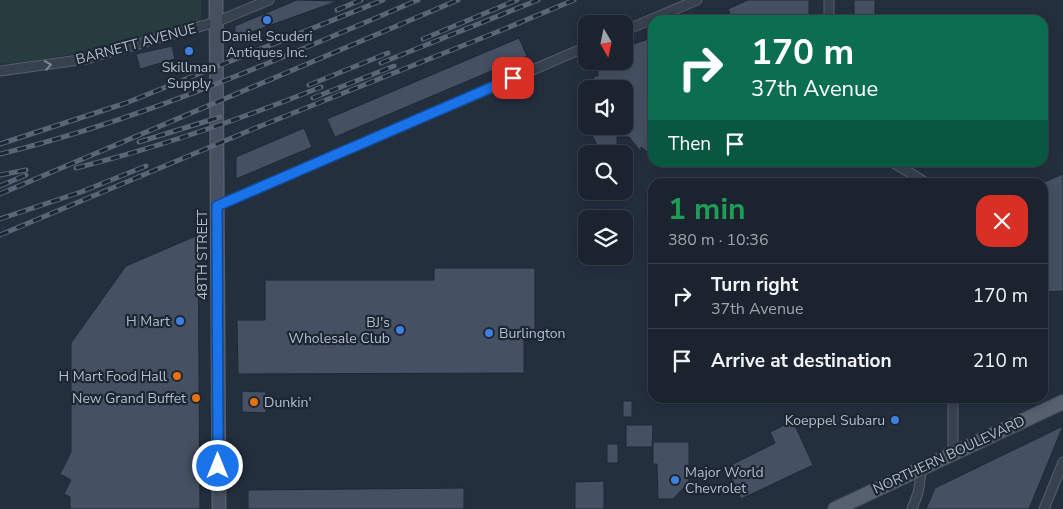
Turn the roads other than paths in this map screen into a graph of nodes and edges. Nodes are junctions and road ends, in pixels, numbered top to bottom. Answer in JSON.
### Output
{"nodes":[{"id":1,"x":216,"y":0,"type":"edge"},
{"id":2,"x":269,"y":0,"type":"edge"},
{"id":3,"x":697,"y":0,"type":"edge"},
{"id":4,"x":829,"y":0,"type":"edge"},
{"id":5,"x":662,"y":15,"type":"edge"},
{"id":6,"x":829,"y":15,"type":"edge"},
{"id":7,"x":648,"y":21,"type":"edge"},
{"id":8,"x":216,"y":22,"type":"junction"},
{"id":9,"x":633,"y":27,"type":"edge"},
{"id":10,"x":578,"y":50,"type":"edge"},
{"id":11,"x":0,"y":71,"type":"edge"},
{"id":12,"x":900,"y":167,"type":"edge"},
{"id":13,"x":918,"y":178,"type":"edge"},
{"id":14,"x":217,"y":206,"type":"junction"},
{"id":15,"x":1063,"y":402,"type":"edge"},
{"id":16,"x":953,"y":403,"type":"edge"},
{"id":17,"x":953,"y":453,"type":"junction"},
{"id":18,"x":1063,"y":462,"type":"edge"},
{"id":19,"x":922,"y":468,"type":"junction"},
{"id":20,"x":219,"y":509,"type":"edge"},
{"id":21,"x":835,"y":509,"type":"edge"},
{"id":22,"x":912,"y":509,"type":"edge"},
{"id":23,"x":1044,"y":509,"type":"edge"}],
"edges":[{"from":1,"to":8,"type":"street","name":"48TH STREET"},
{"from":2,"to":8,"type":"street","name":"BARNETT AVENUE"},
{"from":3,"to":5,"type":"street"},
{"from":4,"to":6,"type":"street"},
{"from":7,"to":9,"type":"street"},
{"from":11,"to":8,"type":"street","name":"BARNETT AVENUE","one_way":true},
{"from":8,"to":14,"type":"street","name":"48TH STREET"},
{"from":10,"to":14,"type":"street"},
{"from":12,"to":13,"type":"street"},
{"from":14,"to":20,"type":"street","name":"48TH STREET"},
{"from":15,"to":17,"type":"main road","name":"NORTHERN BOULEVARD"},
{"from":16,"to":17,"type":"street"},
{"from":17,"to":19,"type":"main road","name":"NORTHERN BOULEVARD"},
{"from":18,"to":23,"type":"street"},
{"from":19,"to":21,"type":"main road","name":"NORTHERN BOULEVARD"},
{"from":19,"to":22,"type":"street"}]}
